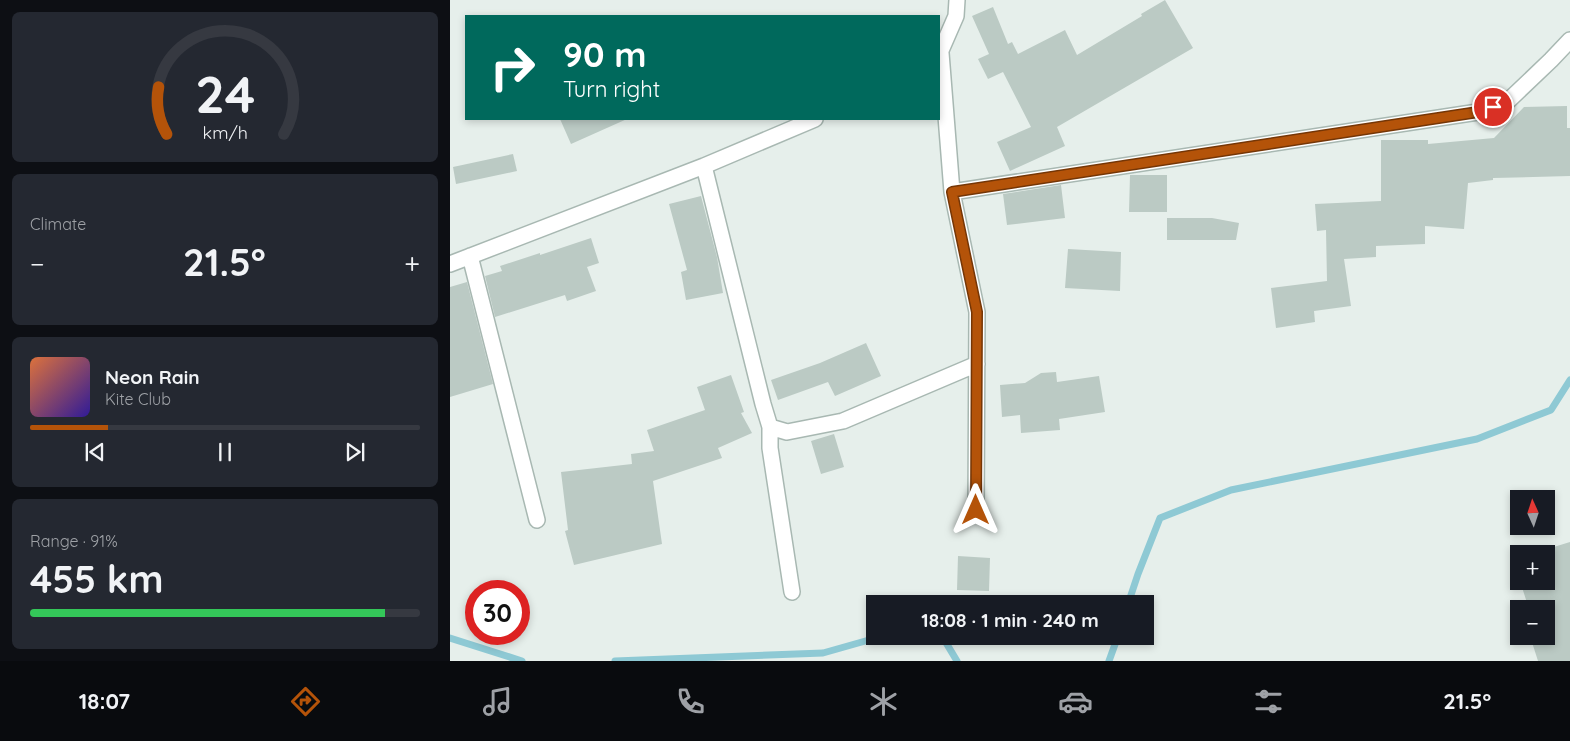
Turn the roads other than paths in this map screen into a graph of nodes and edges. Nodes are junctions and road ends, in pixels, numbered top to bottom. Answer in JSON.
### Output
{"nodes":[{"id":1,"x":957,"y":0,"type":"edge"},
{"id":2,"x":1570,"y":40,"type":"edge"},
{"id":3,"x":940,"y":54,"type":"edge"},
{"id":4,"x":813,"y":120,"type":"edge"},
{"id":5,"x":704,"y":166,"type":"junction"},
{"id":6,"x":952,"y":192,"type":"junction"},
{"id":7,"x":470,"y":256,"type":"junction"},
{"id":8,"x":450,"y":264,"type":"edge"},
{"id":9,"x":977,"y":364,"type":"junction"},
{"id":10,"x":770,"y":427,"type":"junction"},
{"id":11,"x":976,"y":510,"type":"dead end"},
{"id":12,"x":537,"y":520,"type":"dead end"},
{"id":13,"x":792,"y":592,"type":"dead end"}],
"edges":[{"from":1,"to":3,"type":"street"},
{"from":2,"to":6,"type":"street"},
{"from":3,"to":6,"type":"street"},
{"from":4,"to":5,"type":"street"},
{"from":5,"to":7,"type":"street"},
{"from":5,"to":10,"type":"street"},
{"from":6,"to":9,"type":"street"},
{"from":7,"to":8,"type":"street"},
{"from":7,"to":12,"type":"street"},
{"from":9,"to":10,"type":"street"},
{"from":9,"to":11,"type":"street"},
{"from":10,"to":13,"type":"street"}]}
